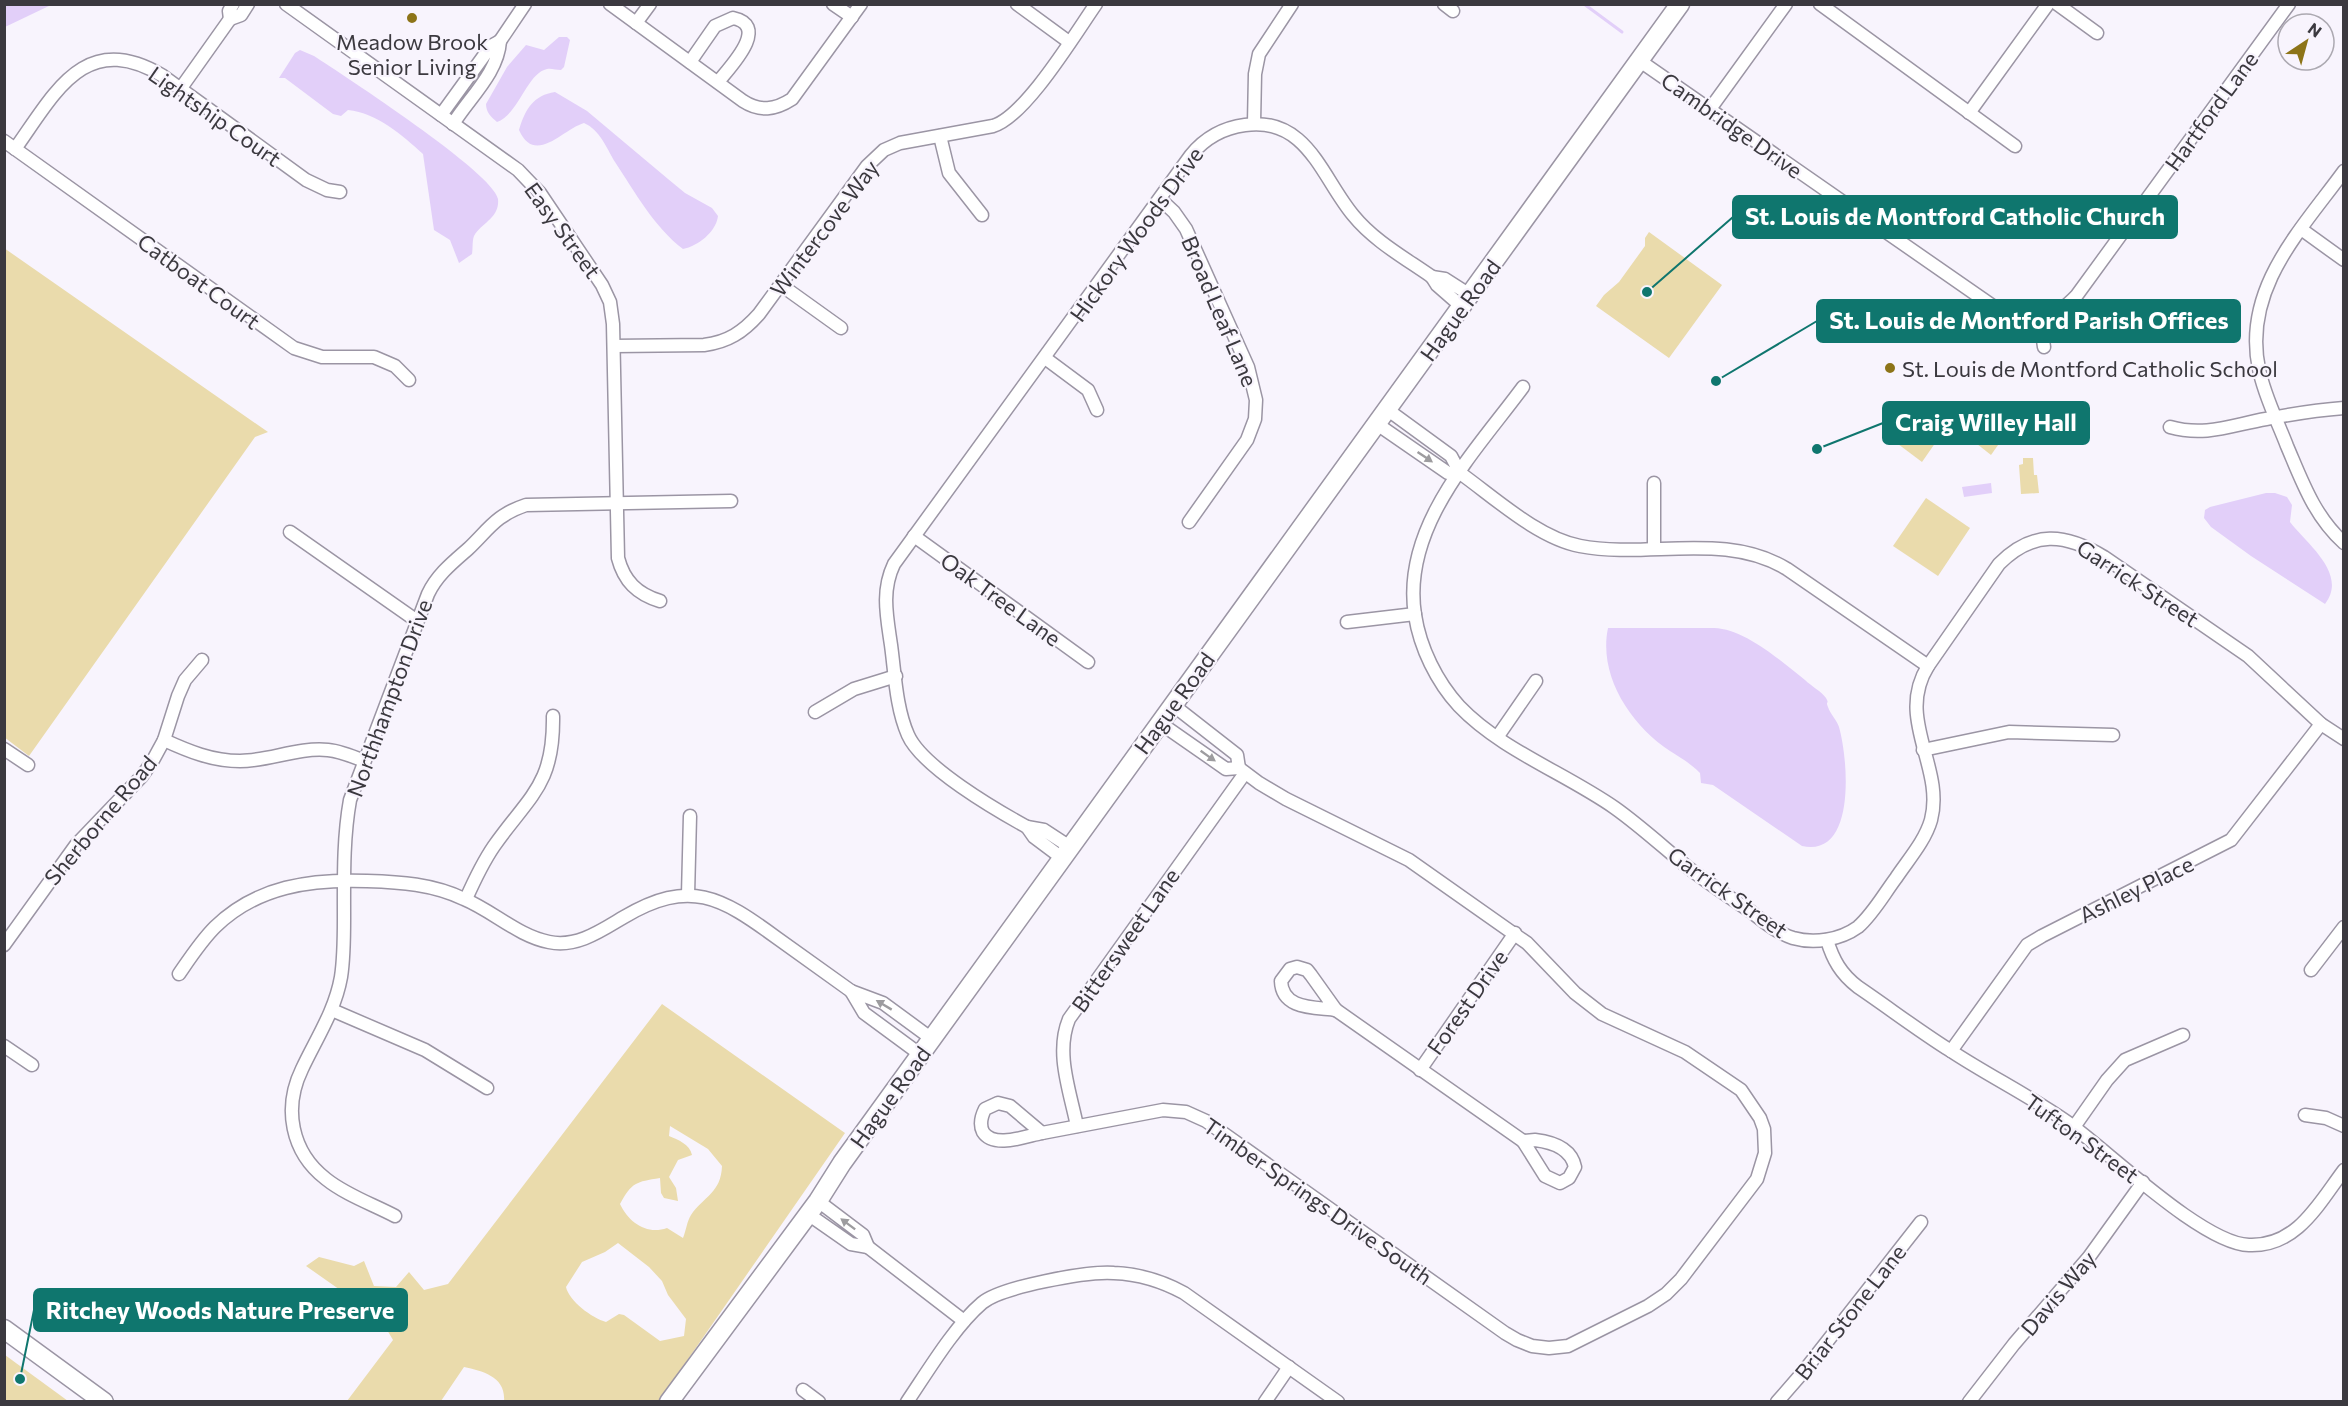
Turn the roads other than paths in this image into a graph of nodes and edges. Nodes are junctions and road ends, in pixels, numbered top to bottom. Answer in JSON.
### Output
{"nodes":[{"id":1,"x":233,"y":4,"type":"edge"},
{"id":2,"x":249,"y":4,"type":"edge"},
{"id":3,"x":286,"y":4,"type":"edge"},
{"id":4,"x":525,"y":4,"type":"edge"},
{"id":5,"x":610,"y":4,"type":"edge"},
{"id":6,"x":650,"y":4,"type":"edge"},
{"id":7,"x":833,"y":4,"type":"edge"},
{"id":8,"x":861,"y":4,"type":"edge"},
{"id":9,"x":1017,"y":4,"type":"edge"},
{"id":10,"x":1096,"y":4,"type":"edge"},
{"id":11,"x":1292,"y":4,"type":"edge"},
{"id":12,"x":1680,"y":4,"type":"edge"},
{"id":13,"x":1786,"y":4,"type":"edge"},
{"id":14,"x":1820,"y":4,"type":"edge"},
{"id":15,"x":2048,"y":4,"type":"edge"},
{"id":16,"x":2057,"y":4,"type":"edge"},
{"id":17,"x":2289,"y":4,"type":"edge"},
{"id":18,"x":852,"y":17,"type":"junction"},
{"id":19,"x":230,"y":20,"type":"junction"},
{"id":20,"x":636,"y":23,"type":"junction"},
{"id":21,"x":2097,"y":33,"type":"dead end"},
{"id":22,"x":500,"y":40,"type":"junction"},
{"id":23,"x":1069,"y":42,"type":"junction"},
{"id":24,"x":1640,"y":61,"type":"junction"},
{"id":25,"x":690,"y":62,"type":"junction"},
{"id":26,"x":718,"y":82,"type":"junction"},
{"id":27,"x":182,"y":88,"type":"junction"},
{"id":28,"x":1710,"y":109,"type":"junction"},
{"id":29,"x":1969,"y":113,"type":"junction"},
{"id":30,"x":441,"y":115,"type":"junction"},
{"id":31,"x":1254,"y":123,"type":"junction"},
{"id":32,"x":453,"y":124,"type":"junction"},
{"id":33,"x":940,"y":136,"type":"junction"},
{"id":34,"x":4,"y":141,"type":"edge"},
{"id":35,"x":2015,"y":146,"type":"dead end"},
{"id":36,"x":15,"y":149,"type":"junction"},
{"id":37,"x":2343,"y":171,"type":"edge"},
{"id":38,"x":340,"y":192,"type":"dead end"},
{"id":39,"x":1160,"y":199,"type":"junction"},
{"id":40,"x":982,"y":215,"type":"dead end"},
{"id":41,"x":2301,"y":229,"type":"junction"},
{"id":42,"x":2343,"y":260,"type":"edge"},
{"id":43,"x":781,"y":285,"type":"junction"},
{"id":44,"x":1466,"y":300,"type":"junction"},
{"id":45,"x":2040,"y":319,"type":"junction"},
{"id":46,"x":841,"y":328,"type":"dead end"},
{"id":47,"x":614,"y":346,"type":"junction"},
{"id":48,"x":2044,"y":346,"type":"dead end"},
{"id":49,"x":1045,"y":358,"type":"junction"},
{"id":50,"x":409,"y":380,"type":"dead end"},
{"id":51,"x":1524,"y":387,"type":"dead end"},
{"id":52,"x":2343,"y":408,"type":"edge"},
{"id":53,"x":1097,"y":410,"type":"dead end"},
{"id":54,"x":1383,"y":417,"type":"junction"},
{"id":55,"x":2275,"y":417,"type":"junction"},
{"id":56,"x":2170,"y":427,"type":"dead end"},
{"id":57,"x":1460,"y":473,"type":"junction"},
{"id":58,"x":1654,"y":483,"type":"dead end"},
{"id":59,"x":731,"y":501,"type":"dead end"},
{"id":60,"x":616,"y":503,"type":"junction"},
{"id":61,"x":1189,"y":522,"type":"dead end"},
{"id":62,"x":290,"y":532,"type":"dead end"},
{"id":63,"x":914,"y":536,"type":"junction"},
{"id":64,"x":2343,"y":543,"type":"edge"},
{"id":65,"x":1654,"y":548,"type":"junction"},
{"id":66,"x":660,"y":601,"type":"dead end"},
{"id":67,"x":1415,"y":614,"type":"junction"},
{"id":68,"x":417,"y":621,"type":"junction"},
{"id":69,"x":1347,"y":622,"type":"dead end"},
{"id":70,"x":202,"y":660,"type":"dead end"},
{"id":71,"x":1088,"y":662,"type":"dead end"},
{"id":72,"x":1928,"y":666,"type":"junction"},
{"id":73,"x":896,"y":676,"type":"junction"},
{"id":74,"x":1536,"y":681,"type":"dead end"},
{"id":75,"x":1173,"y":705,"type":"junction"},
{"id":76,"x":815,"y":712,"type":"dead end"},
{"id":77,"x":553,"y":716,"type":"dead end"},
{"id":78,"x":1160,"y":723,"type":"junction"},
{"id":79,"x":2321,"y":723,"type":"junction"},
{"id":80,"x":2113,"y":735,"type":"dead end"},
{"id":81,"x":1498,"y":736,"type":"junction"},
{"id":82,"x":2343,"y":739,"type":"edge"},
{"id":83,"x":164,"y":740,"type":"junction"},
{"id":84,"x":4,"y":749,"type":"edge"},
{"id":85,"x":1923,"y":750,"type":"junction"},
{"id":86,"x":364,"y":761,"type":"junction"},
{"id":87,"x":28,"y":765,"type":"dead end"},
{"id":88,"x":1242,"y":770,"type":"junction"},
{"id":89,"x":690,"y":816,"type":"dead end"},
{"id":90,"x":1066,"y":852,"type":"junction"},
{"id":91,"x":344,"y":880,"type":"junction"},
{"id":92,"x":688,"y":895,"type":"junction"},
{"id":93,"x":466,"y":899,"type":"junction"},
{"id":94,"x":2343,"y":927,"type":"edge"},
{"id":95,"x":1515,"y":933,"type":"junction"},
{"id":96,"x":1827,"y":940,"type":"junction"},
{"id":97,"x":4,"y":945,"type":"edge"},
{"id":98,"x":2311,"y":970,"type":"dead end"},
{"id":99,"x":179,"y":974,"type":"dead end"},
{"id":100,"x":851,"y":991,"type":"junction"},
{"id":101,"x":332,"y":1010,"type":"junction"},
{"id":102,"x":1336,"y":1010,"type":"junction"},
{"id":103,"x":2183,"y":1035,"type":"dead end"},
{"id":104,"x":932,"y":1039,"type":"junction"},
{"id":105,"x":4,"y":1046,"type":"edge"},
{"id":106,"x":1951,"y":1052,"type":"junction"},
{"id":107,"x":921,"y":1055,"type":"junction"},
{"id":108,"x":32,"y":1065,"type":"dead end"},
{"id":109,"x":1420,"y":1070,"type":"junction"},
{"id":110,"x":486,"y":1088,"type":"dead end"},
{"id":111,"x":2305,"y":1115,"type":"dead end"},
{"id":112,"x":1077,"y":1126,"type":"junction"},
{"id":113,"x":2343,"y":1126,"type":"edge"},
{"id":114,"x":2074,"y":1127,"type":"junction"},
{"id":115,"x":1042,"y":1133,"type":"junction"},
{"id":116,"x":1523,"y":1141,"type":"dead end"},
{"id":117,"x":2343,"y":1170,"type":"edge"},
{"id":118,"x":2143,"y":1182,"type":"junction"},
{"id":119,"x":813,"y":1207,"type":"junction"},
{"id":120,"x":394,"y":1216,"type":"dead end"},
{"id":121,"x":1921,"y":1222,"type":"dead end"},
{"id":122,"x":964,"y":1321,"type":"junction"},
{"id":123,"x":4,"y":1329,"type":"edge"},
{"id":124,"x":1289,"y":1367,"type":"junction"},
{"id":125,"x":803,"y":1390,"type":"dead end"},
{"id":126,"x":104,"y":1401,"type":"edge"},
{"id":127,"x":669,"y":1401,"type":"edge"},
{"id":128,"x":819,"y":1401,"type":"edge"},
{"id":129,"x":907,"y":1401,"type":"edge"},
{"id":130,"x":1265,"y":1401,"type":"edge"},
{"id":131,"x":1338,"y":1401,"type":"edge"},
{"id":132,"x":1777,"y":1401,"type":"edge"},
{"id":133,"x":1969,"y":1401,"type":"edge"}],
"edges":[{"from":1,"to":19,"type":"street"},
{"from":2,"to":19,"type":"street"},
{"from":3,"to":30,"type":"street","name":"Easy Street"},
{"from":4,"to":22,"type":"street"},
{"from":5,"to":20,"type":"street"},
{"from":6,"to":20,"type":"street"},
{"from":7,"to":18,"type":"street"},
{"from":8,"to":18,"type":"street"},
{"from":9,"to":23,"type":"street"},
{"from":10,"to":23,"type":"street","name":"Wintercove Way"},
{"from":11,"to":31,"type":"street"},
{"from":12,"to":24,"type":"street","name":"Hague Road"},
{"from":13,"to":28,"type":"street"},
{"from":14,"to":29,"type":"street"},
{"from":15,"to":29,"type":"street"},
{"from":16,"to":21,"type":"street"},
{"from":17,"to":45,"type":"street","name":"Hartford Lane"},
{"from":18,"to":26,"type":"street"},
{"from":19,"to":27,"type":"street"},
{"from":20,"to":25,"type":"street"},
{"from":22,"to":30,"type":"street"},
{"from":22,"to":32,"type":"street"},
{"from":23,"to":33,"type":"street","name":"Wintercove Way"},
{"from":24,"to":28,"type":"street","name":"Cambridge Drive"},
{"from":24,"to":44,"type":"street","name":"Hague Road"},
{"from":25,"to":26,"type":"street"},
{"from":25,"to":26,"type":"street"},
{"from":27,"to":36,"type":"street","name":"Lightship Court"},
{"from":27,"to":38,"type":"street","name":"Lightship Court"},
{"from":28,"to":45,"type":"street","name":"Cambridge Drive"},
{"from":29,"to":35,"type":"street"},
{"from":30,"to":32,"type":"street","name":"Easy Street"},
{"from":31,"to":39,"type":"street","name":"Hickory Woods Drive"},
{"from":31,"to":44,"type":"street","name":"Hickory Woods Drive"},
{"from":32,"to":47,"type":"street","name":"Easy Street"},
{"from":33,"to":40,"type":"street"},
{"from":33,"to":43,"type":"street","name":"Wintercove Way"},
{"from":34,"to":36,"type":"street","name":"Catboat Court"},
{"from":36,"to":50,"type":"street","name":"Catboat Court"},
{"from":37,"to":41,"type":"street"},
{"from":39,"to":49,"type":"street","name":"Hickory Woods Drive"},
{"from":39,"to":61,"type":"street","name":"Broad Leaf Lane"},
{"from":41,"to":42,"type":"street"},
{"from":41,"to":55,"type":"street"},
{"from":43,"to":46,"type":"street"},
{"from":43,"to":47,"type":"street","name":"Wintercove Way"},
{"from":44,"to":54,"type":"street","name":"Hague Road"},
{"from":45,"to":48,"type":"street"},
{"from":47,"to":60,"type":"street","name":"Easy Street"},
{"from":49,"to":53,"type":"street"},
{"from":49,"to":63,"type":"street","name":"Hickory Woods Drive"},
{"from":51,"to":57,"type":"street","name":"Garrick Street"},
{"from":52,"to":55,"type":"street"},
{"from":54,"to":57,"type":"street"},
{"from":54,"to":57,"type":"street","one_way":true},
{"from":54,"to":75,"type":"street","name":"Hague Road"},
{"from":55,"to":56,"type":"street"},
{"from":55,"to":64,"type":"street"},
{"from":57,"to":65,"type":"street"},
{"from":57,"to":67,"type":"street","name":"Garrick Street"},
{"from":58,"to":65,"type":"street"},
{"from":59,"to":60,"type":"street","name":"Northhampton Drive"},
{"from":60,"to":66,"type":"street","name":"Easy Street"},
{"from":60,"to":68,"type":"street","name":"Northhampton Drive"},
{"from":62,"to":68,"type":"street"},
{"from":63,"to":71,"type":"street","name":"Oak Tree Lane"},
{"from":63,"to":73,"type":"street","name":"Hickory Woods Drive"},
{"from":65,"to":72,"type":"street"},
{"from":67,"to":69,"type":"street"},
{"from":67,"to":81,"type":"street","name":"Garrick Street"},
{"from":68,"to":86,"type":"street","name":"Northhampton Drive"},
{"from":70,"to":83,"type":"street","name":"Sherborne Road"},
{"from":72,"to":79,"type":"street","name":"Garrick Street"},
{"from":72,"to":85,"type":"street","name":"Garrick Street"},
{"from":73,"to":76,"type":"street"},
{"from":73,"to":90,"type":"street","name":"Hickory Woods Drive"},
{"from":74,"to":81,"type":"street"},
{"from":75,"to":78,"type":"street","name":"Hague Road"},
{"from":75,"to":88,"type":"street"},
{"from":77,"to":93,"type":"street"},
{"from":78,"to":88,"type":"street","one_way":true},
{"from":78,"to":90,"type":"street","name":"Hague Road"},
{"from":79,"to":82,"type":"street","name":"Garrick Street"},
{"from":79,"to":106,"type":"street","name":"Ashley Place"},
{"from":80,"to":85,"type":"street"},
{"from":81,"to":96,"type":"street","name":"Garrick Street"},
{"from":83,"to":86,"type":"street"},
{"from":83,"to":97,"type":"street","name":"Sherborne Road"},
{"from":84,"to":87,"type":"street"},
{"from":85,"to":96,"type":"street","name":"Garrick Street"},
{"from":86,"to":91,"type":"street","name":"Northhampton Drive"},
{"from":88,"to":95,"type":"street"},
{"from":88,"to":112,"type":"street","name":"Bittersweet Lane"},
{"from":89,"to":92,"type":"street"},
{"from":90,"to":104,"type":"street","name":"Hague Road"},
{"from":91,"to":93,"type":"street"},
{"from":91,"to":99,"type":"street"},
{"from":91,"to":101,"type":"street","name":"Northhampton Drive"},
{"from":92,"to":93,"type":"street"},
{"from":92,"to":100,"type":"street"},
{"from":94,"to":98,"type":"street"},
{"from":95,"to":109,"type":"street","name":"Forest Drive"},
{"from":95,"to":112,"type":"street","name":"Timber Springs Drive South"},
{"from":96,"to":106,"type":"street","name":"Tufton Street"},
{"from":104,"to":100,"type":"street","one_way":true},
{"from":100,"to":107,"type":"street"},
{"from":101,"to":110,"type":"street"},
{"from":101,"to":120,"type":"street","name":"Northhampton Drive"},
{"from":102,"to":102,"type":"street","name":"Forest Drive"},
{"from":102,"to":109,"type":"street","name":"Forest Drive"},
{"from":103,"to":114,"type":"street"},
{"from":104,"to":107,"type":"street","name":"Hague Road"},
{"from":105,"to":108,"type":"street"},
{"from":106,"to":114,"type":"street","name":"Tufton Street"},
{"from":107,"to":119,"type":"street","name":"Hague Road"},
{"from":109,"to":116,"type":"street","name":"Forest Drive"},
{"from":111,"to":113,"type":"street"},
{"from":112,"to":115,"type":"street","name":"Timber Springs Drive South"},
{"from":114,"to":118,"type":"street","name":"Tufton Street"},
{"from":115,"to":115,"type":"street","name":"Timber Springs Drive South"},
{"from":117,"to":118,"type":"street","name":"Tufton Street"},
{"from":118,"to":133,"type":"street","name":"Davis Way"},
{"from":119,"to":122,"type":"street"},
{"from":119,"to":127,"type":"street","name":"Hague Road"},
{"from":121,"to":132,"type":"street","name":"Briar Stone Lane"},
{"from":122,"to":124,"type":"street"},
{"from":122,"to":129,"type":"street"},
{"from":123,"to":126,"type":"street"},
{"from":124,"to":130,"type":"street"},
{"from":124,"to":131,"type":"street"},
{"from":125,"to":128,"type":"street"}]}
